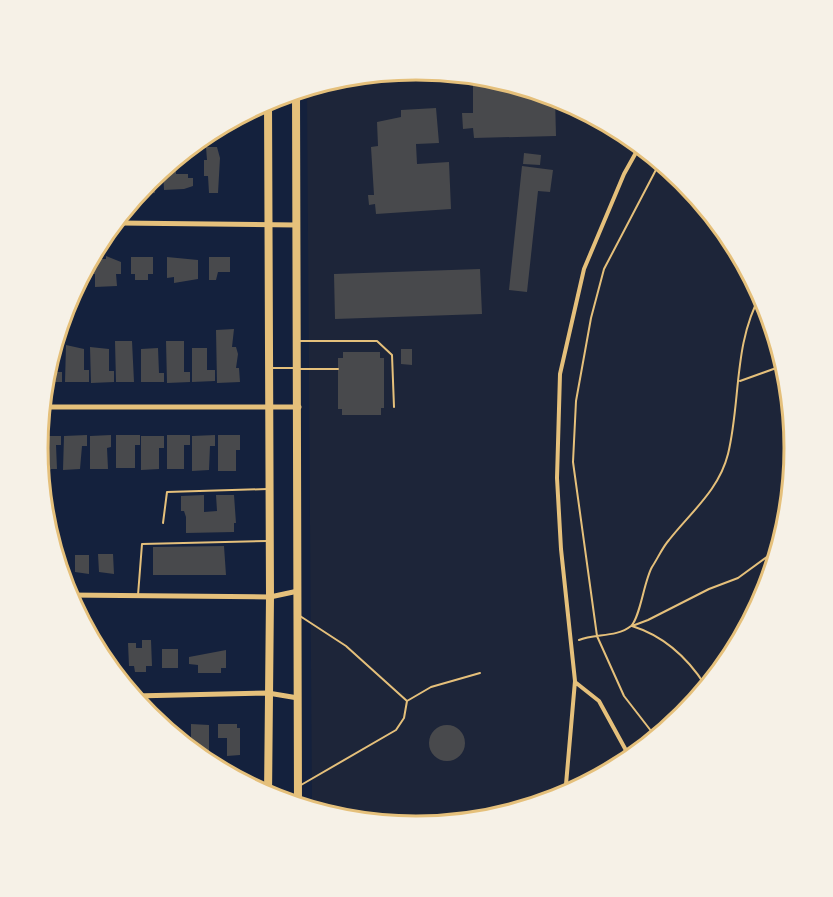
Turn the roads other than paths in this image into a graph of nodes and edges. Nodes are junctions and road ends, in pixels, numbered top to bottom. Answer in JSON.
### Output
{"nodes":[{"id":1,"x":296,"y":101,"type":"edge"},
{"id":2,"x":268,"y":111,"type":"edge"},
{"id":3,"x":636,"y":153,"type":"edge"},
{"id":4,"x":125,"y":223,"type":"edge"},
{"id":5,"x":268,"y":224,"type":"junction"},
{"id":6,"x":296,"y":225,"type":"junction"},
{"id":7,"x":298,"y":342,"type":"junction"},
{"id":8,"x":269,"y":368,"type":"junction"},
{"id":9,"x":298,"y":369,"type":"junction"},
{"id":10,"x":338,"y":369,"type":"dead end"},
{"id":11,"x":50,"y":407,"type":"edge"},
{"id":12,"x":269,"y":407,"type":"junction"},
{"id":13,"x":298,"y":407,"type":"junction"},
{"id":14,"x":394,"y":407,"type":"dead end"},
{"id":15,"x":270,"y":489,"type":"junction"},
{"id":16,"x":163,"y":523,"type":"dead end"},
{"id":17,"x":270,"y":542,"type":"junction"},
{"id":18,"x":298,"y":591,"type":"junction"},
{"id":19,"x":78,"y":595,"type":"edge"},
{"id":20,"x":138,"y":596,"type":"junction"},
{"id":21,"x":270,"y":597,"type":"junction"},
{"id":22,"x":298,"y":615,"type":"junction"},
{"id":23,"x":480,"y":673,"type":"dead end"},
{"id":24,"x":575,"y":681,"type":"junction"},
{"id":25,"x":268,"y":693,"type":"junction"},
{"id":26,"x":144,"y":696,"type":"edge"},
{"id":27,"x":298,"y":698,"type":"junction"},
{"id":28,"x":407,"y":701,"type":"junction"},
{"id":29,"x":626,"y":751,"type":"edge"},
{"id":30,"x":566,"y":785,"type":"edge"},
{"id":31,"x":268,"y":786,"type":"edge"},
{"id":32,"x":298,"y":787,"type":"junction"},
{"id":33,"x":298,"y":797,"type":"edge"}],
"edges":[{"from":1,"to":6,"type":"main road"},
{"from":2,"to":5,"type":"main road"},
{"from":3,"to":24,"type":"street"},
{"from":4,"to":5,"type":"street"},
{"from":5,"to":6,"type":"street"},
{"from":5,"to":8,"type":"main road"},
{"from":6,"to":7,"type":"main road"},
{"from":7,"to":9,"type":"main road"},
{"from":7,"to":14,"type":"lane"},
{"from":8,"to":9,"type":"lane"},
{"from":8,"to":12,"type":"main road"},
{"from":9,"to":10,"type":"lane"},
{"from":9,"to":13,"type":"main road"},
{"from":11,"to":12,"type":"street"},
{"from":12,"to":13,"type":"street"},
{"from":12,"to":15,"type":"main road"},
{"from":13,"to":18,"type":"main road"},
{"from":15,"to":16,"type":"lane"},
{"from":15,"to":17,"type":"main road"},
{"from":17,"to":20,"type":"lane"},
{"from":17,"to":21,"type":"main road"},
{"from":18,"to":21,"type":"street"},
{"from":18,"to":22,"type":"main road"},
{"from":19,"to":20,"type":"street"},
{"from":20,"to":21,"type":"street"},
{"from":21,"to":25,"type":"main road"},
{"from":22,"to":27,"type":"main road"},
{"from":22,"to":28,"type":"lane"},
{"from":23,"to":28,"type":"lane"},
{"from":24,"to":29,"type":"street"},
{"from":24,"to":30,"type":"street"},
{"from":25,"to":26,"type":"street"},
{"from":25,"to":27,"type":"street"},
{"from":25,"to":31,"type":"main road"},
{"from":27,"to":32,"type":"main road"},
{"from":28,"to":32,"type":"lane"},
{"from":32,"to":33,"type":"main road"}]}
